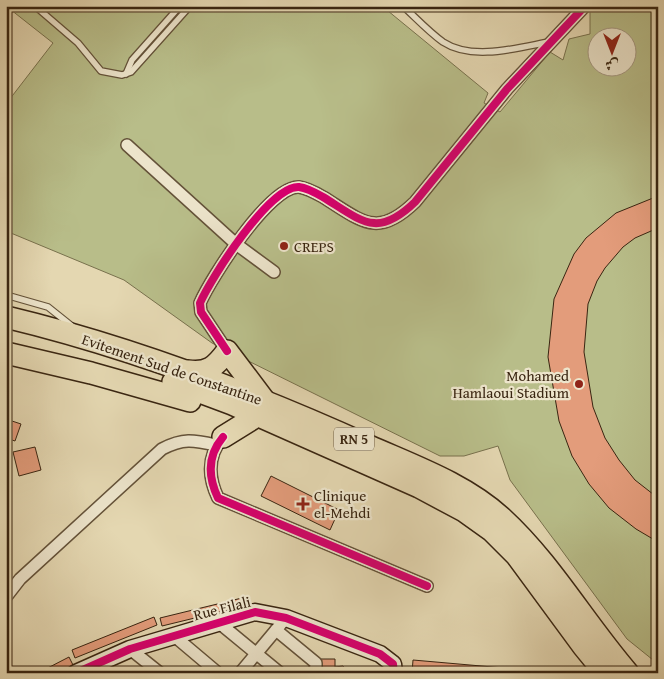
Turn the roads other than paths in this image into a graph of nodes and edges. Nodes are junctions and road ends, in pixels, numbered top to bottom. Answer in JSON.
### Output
{"nodes":[{"id":1,"x":35,"y":6,"type":"edge"},
{"id":2,"x":180,"y":6,"type":"edge"},
{"id":3,"x":190,"y":6,"type":"edge"},
{"id":4,"x":402,"y":6,"type":"edge"},
{"id":5,"x":585,"y":6,"type":"edge"},
{"id":6,"x":549,"y":42,"type":"junction"},
{"id":7,"x":126,"y":74,"type":"junction"},
{"id":8,"x":127,"y":145,"type":"dead end"},
{"id":9,"x":236,"y":244,"type":"junction"},
{"id":10,"x":274,"y":272,"type":"dead end"},
{"id":11,"x":6,"y":295,"type":"edge"},
{"id":12,"x":6,"y":317,"type":"edge"},
{"id":13,"x":6,"y":329,"type":"edge"},
{"id":14,"x":88,"y":339,"type":"junction"},
{"id":15,"x":227,"y":351,"type":"junction"},
{"id":16,"x":6,"y":353,"type":"edge"},
{"id":17,"x":175,"y":369,"type":"junction"},
{"id":18,"x":264,"y":400,"type":"junction"},
{"id":19,"x":225,"y":411,"type":"junction"},
{"id":20,"x":252,"y":419,"type":"junction"},
{"id":21,"x":288,"y":430,"type":"junction"},
{"id":22,"x":219,"y":441,"type":"junction"},
{"id":23,"x":427,"y":586,"type":"dead end"},
{"id":24,"x":6,"y":597,"type":"edge"},
{"id":25,"x":218,"y":622,"type":"junction"},
{"id":26,"x":281,"y":624,"type":"junction"},
{"id":27,"x":173,"y":635,"type":"junction"},
{"id":28,"x":583,"y":646,"type":"junction"},
{"id":29,"x":130,"y":649,"type":"junction"},
{"id":30,"x":256,"y":654,"type":"junction"},
{"id":31,"x":76,"y":673,"type":"edge"},
{"id":32,"x":160,"y":673,"type":"edge"},
{"id":33,"x":218,"y":673,"type":"edge"},
{"id":34,"x":240,"y":673,"type":"edge"},
{"id":35,"x":280,"y":673,"type":"edge"},
{"id":36,"x":312,"y":673,"type":"edge"},
{"id":37,"x":394,"y":673,"type":"edge"},
{"id":38,"x":601,"y":673,"type":"edge"},
{"id":39,"x":605,"y":673,"type":"edge"},
{"id":40,"x":628,"y":673,"type":"edge"}],
"edges":[{"from":1,"to":7,"type":"lane"},
{"from":2,"to":7,"type":"lane"},
{"from":3,"to":7,"type":"lane"},
{"from":4,"to":6,"type":"lane"},
{"from":5,"to":6,"type":"street"},
{"from":6,"to":9,"type":"street"},
{"from":8,"to":9,"type":"street"},
{"from":9,"to":10,"type":"street"},
{"from":9,"to":15,"type":"street"},
{"from":11,"to":14,"type":"lane"},
{"from":12,"to":14,"type":"highway","name":"Evitement Sud de Constantine","number":"RN 5"},
{"from":13,"to":21,"type":"highway","name":"Evitement Sud de Constantine","number":"RN 5"},
{"from":14,"to":17,"type":"highway","name":"Evitement Sud de Constantine","number":"RN 5"},
{"from":15,"to":17,"type":"highway"},
{"from":15,"to":18,"type":"highway"},
{"from":16,"to":19,"type":"highway"},
{"from":17,"to":18,"type":"highway","name":"Evitement Sud de Constantine","number":"RN 5"},
{"from":18,"to":40,"type":"highway","name":"Evitement Sud de Constantine","number":"RN 5"},
{"from":19,"to":20,"type":"highway"},
{"from":19,"to":22,"type":"highway"},
{"from":20,"to":21,"type":"highway"},
{"from":20,"to":22,"type":"highway"},
{"from":21,"to":28,"type":"highway","name":"Evitement Sud de Constantine","number":"RN 5"},
{"from":22,"to":23,"type":"street"},
{"from":22,"to":24,"type":"street"},
{"from":25,"to":26,"type":"street","name":"Rue Filali"},
{"from":25,"to":27,"type":"street","name":"Rue Filali"},
{"from":25,"to":30,"type":"street"},
{"from":26,"to":30,"type":"street"},
{"from":26,"to":36,"type":"street"},
{"from":26,"to":37,"type":"street","name":"Rue Filali"},
{"from":27,"to":29,"type":"street","name":"Rue Filali"},
{"from":27,"to":33,"type":"street"},
{"from":28,"to":38,"type":"street"},
{"from":28,"to":39,"type":"highway","name":"Evitement Sud de Constantine","number":"RN 5"},
{"from":29,"to":31,"type":"street","name":"Rue Filali"},
{"from":29,"to":32,"type":"street"},
{"from":30,"to":34,"type":"street"},
{"from":30,"to":35,"type":"street"}]}
